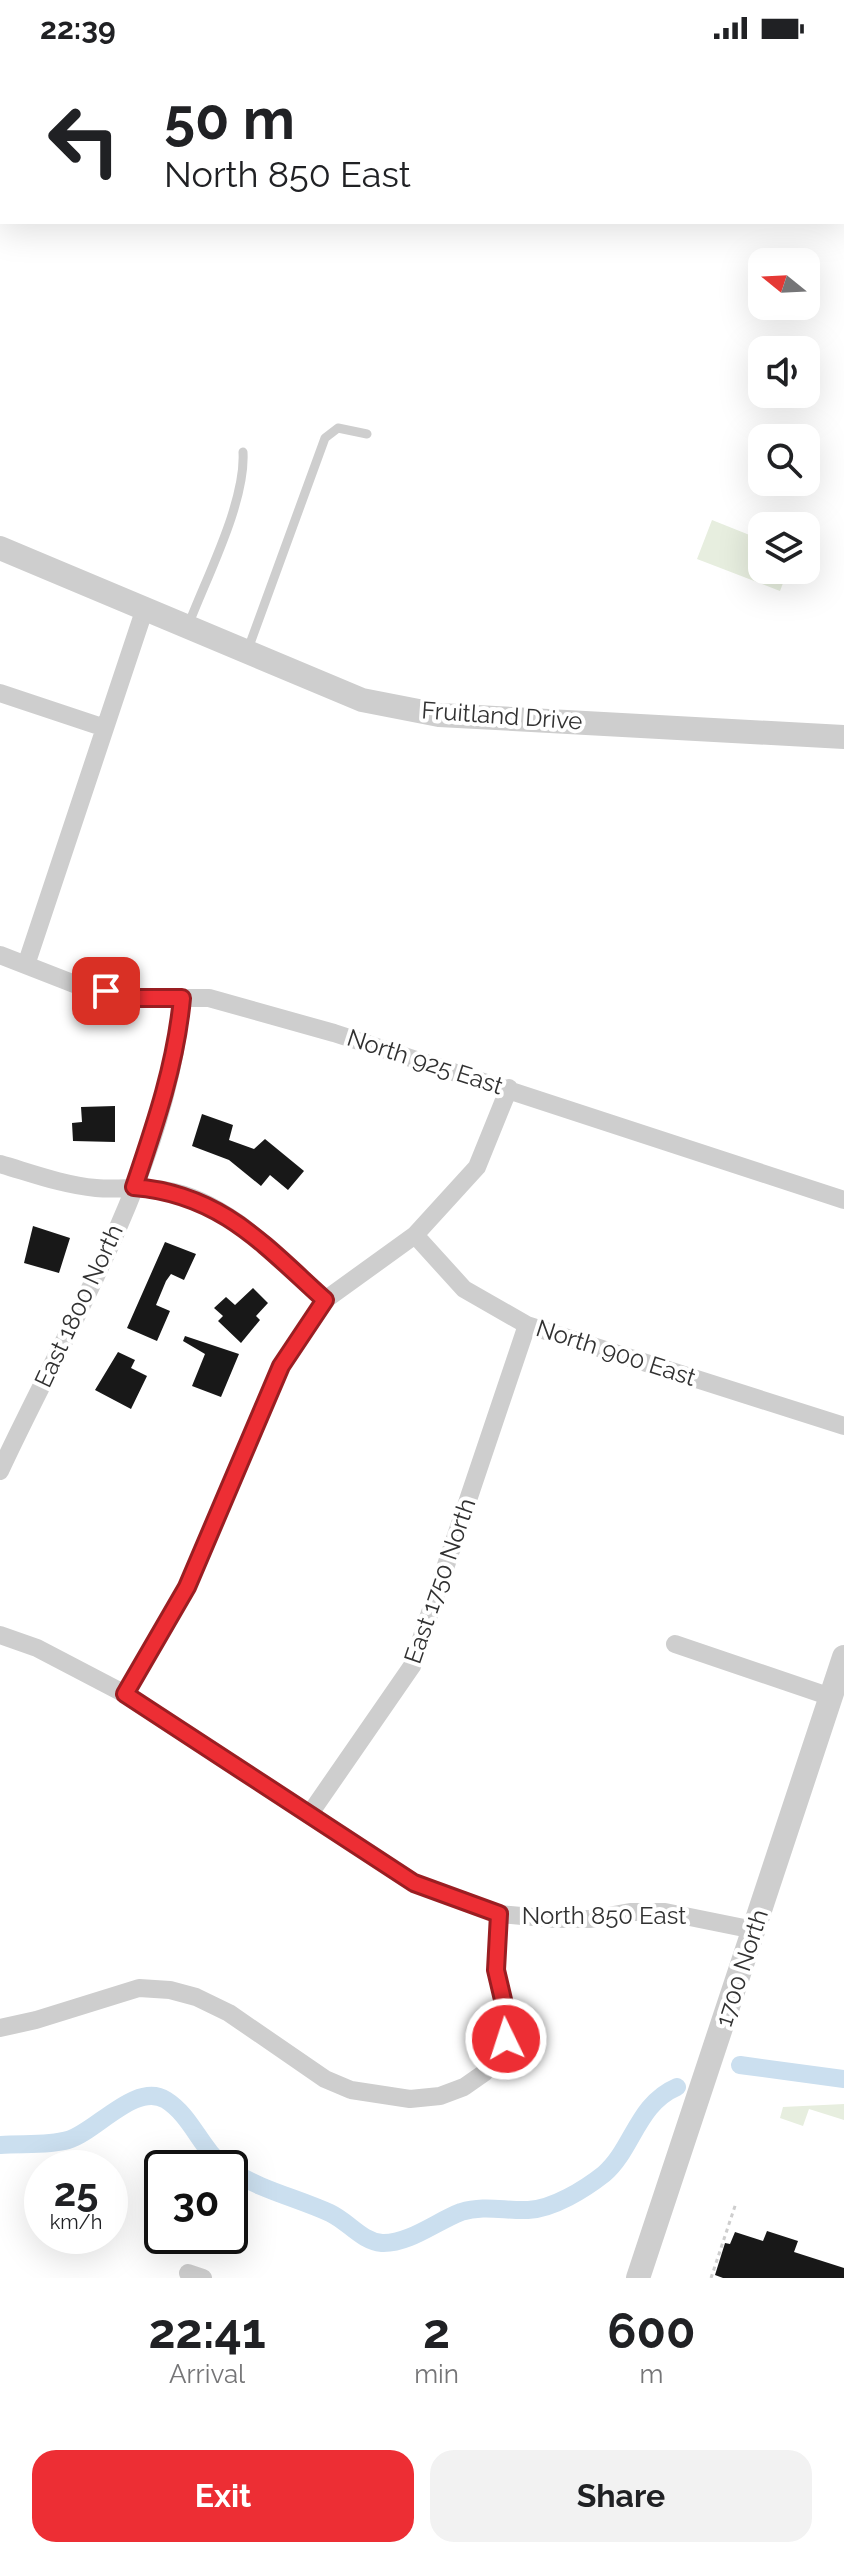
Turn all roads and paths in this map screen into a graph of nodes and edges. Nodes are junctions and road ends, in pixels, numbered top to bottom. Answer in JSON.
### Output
{"nodes":[{"id":1,"x":367,"y":434,"type":"dead end"},
{"id":2,"x":243,"y":452,"type":"dead end"},
{"id":3,"x":0,"y":548,"type":"edge"},
{"id":4,"x":145,"y":608,"type":"junction"},
{"id":5,"x":188,"y":626,"type":"junction"},
{"id":6,"x":247,"y":652,"type":"junction"},
{"id":7,"x":0,"y":693,"type":"edge"},
{"id":8,"x":105,"y":728,"type":"junction"},
{"id":9,"x":844,"y":737,"type":"edge"},
{"id":10,"x":0,"y":955,"type":"edge"},
{"id":11,"x":26,"y":965,"type":"junction"},
{"id":12,"x":182,"y":998,"type":"junction"},
{"id":13,"x":509,"y":1088,"type":"junction"},
{"id":14,"x":0,"y":1164,"type":"edge"},
{"id":15,"x":134,"y":1187,"type":"junction"},
{"id":16,"x":844,"y":1200,"type":"edge"},
{"id":17,"x":415,"y":1235,"type":"junction"},
{"id":18,"x":325,"y":1300,"type":"junction"},
{"id":19,"x":527,"y":1325,"type":"junction"},
{"id":20,"x":844,"y":1426,"type":"edge"},
{"id":21,"x":6,"y":1443,"type":"edge"},
{"id":22,"x":0,"y":1471,"type":"edge"},
{"id":23,"x":0,"y":1635,"type":"edge"},
{"id":24,"x":675,"y":1644,"type":"dead end"},
{"id":25,"x":844,"y":1657,"type":"edge"},
{"id":26,"x":125,"y":1694,"type":"junction"},
{"id":27,"x":831,"y":1697,"type":"junction"},
{"id":28,"x":309,"y":1815,"type":"junction"},
{"id":29,"x":499,"y":1914,"type":"junction"},
{"id":30,"x":754,"y":1930,"type":"junction"},
{"id":31,"x":0,"y":2028,"type":"edge"},
{"id":32,"x":736,"y":2203,"type":"dead end"},
{"id":33,"x":638,"y":2278,"type":"edge"},
{"id":34,"x":711,"y":2278,"type":"edge"}],
"edges":[{"from":1,"to":6,"type":"lane"},
{"from":2,"to":5,"type":"lane"},
{"from":3,"to":4,"type":"street","name":"Fruitland Drive"},
{"from":4,"to":5,"type":"street","name":"Fruitland Drive"},
{"from":4,"to":8,"type":"street"},
{"from":5,"to":6,"type":"street","name":"Fruitland Drive"},
{"from":6,"to":9,"type":"street","name":"Fruitland Drive"},
{"from":7,"to":8,"type":"street"},
{"from":8,"to":11,"type":"street"},
{"from":10,"to":11,"type":"street","name":"North 925 East"},
{"from":11,"to":12,"type":"street","name":"North 925 East"},
{"from":12,"to":13,"type":"street","name":"North 925 East"},
{"from":12,"to":15,"type":"street","name":"East 1800 North"},
{"from":13,"to":16,"type":"street","name":"North 925 East"},
{"from":13,"to":17,"type":"street"},
{"from":14,"to":15,"type":"street"},
{"from":15,"to":18,"type":"street"},
{"from":15,"to":21,"type":"street","name":"East 1800 North"},
{"from":17,"to":18,"type":"street"},
{"from":17,"to":19,"type":"street","name":"North 900 East"},
{"from":18,"to":26,"type":"street"},
{"from":19,"to":20,"type":"street","name":"North 900 East"},
{"from":19,"to":28,"type":"street","name":"East 1750 North"},
{"from":21,"to":22,"type":"street","name":"East 1800 North"},
{"from":23,"to":26,"type":"street","name":"North 850 East"},
{"from":24,"to":27,"type":"street"},
{"from":25,"to":27,"type":"street","name":"1700 North"},
{"from":26,"to":28,"type":"street","name":"North 850 East"},
{"from":27,"to":30,"type":"street","name":"1700 North"},
{"from":28,"to":29,"type":"street","name":"North 850 East"},
{"from":29,"to":30,"type":"street","name":"North 850 East"},
{"from":29,"to":31,"type":"street"},
{"from":30,"to":33,"type":"street","name":"1700 North"},
{"from":32,"to":34,"type":"path"}]}
